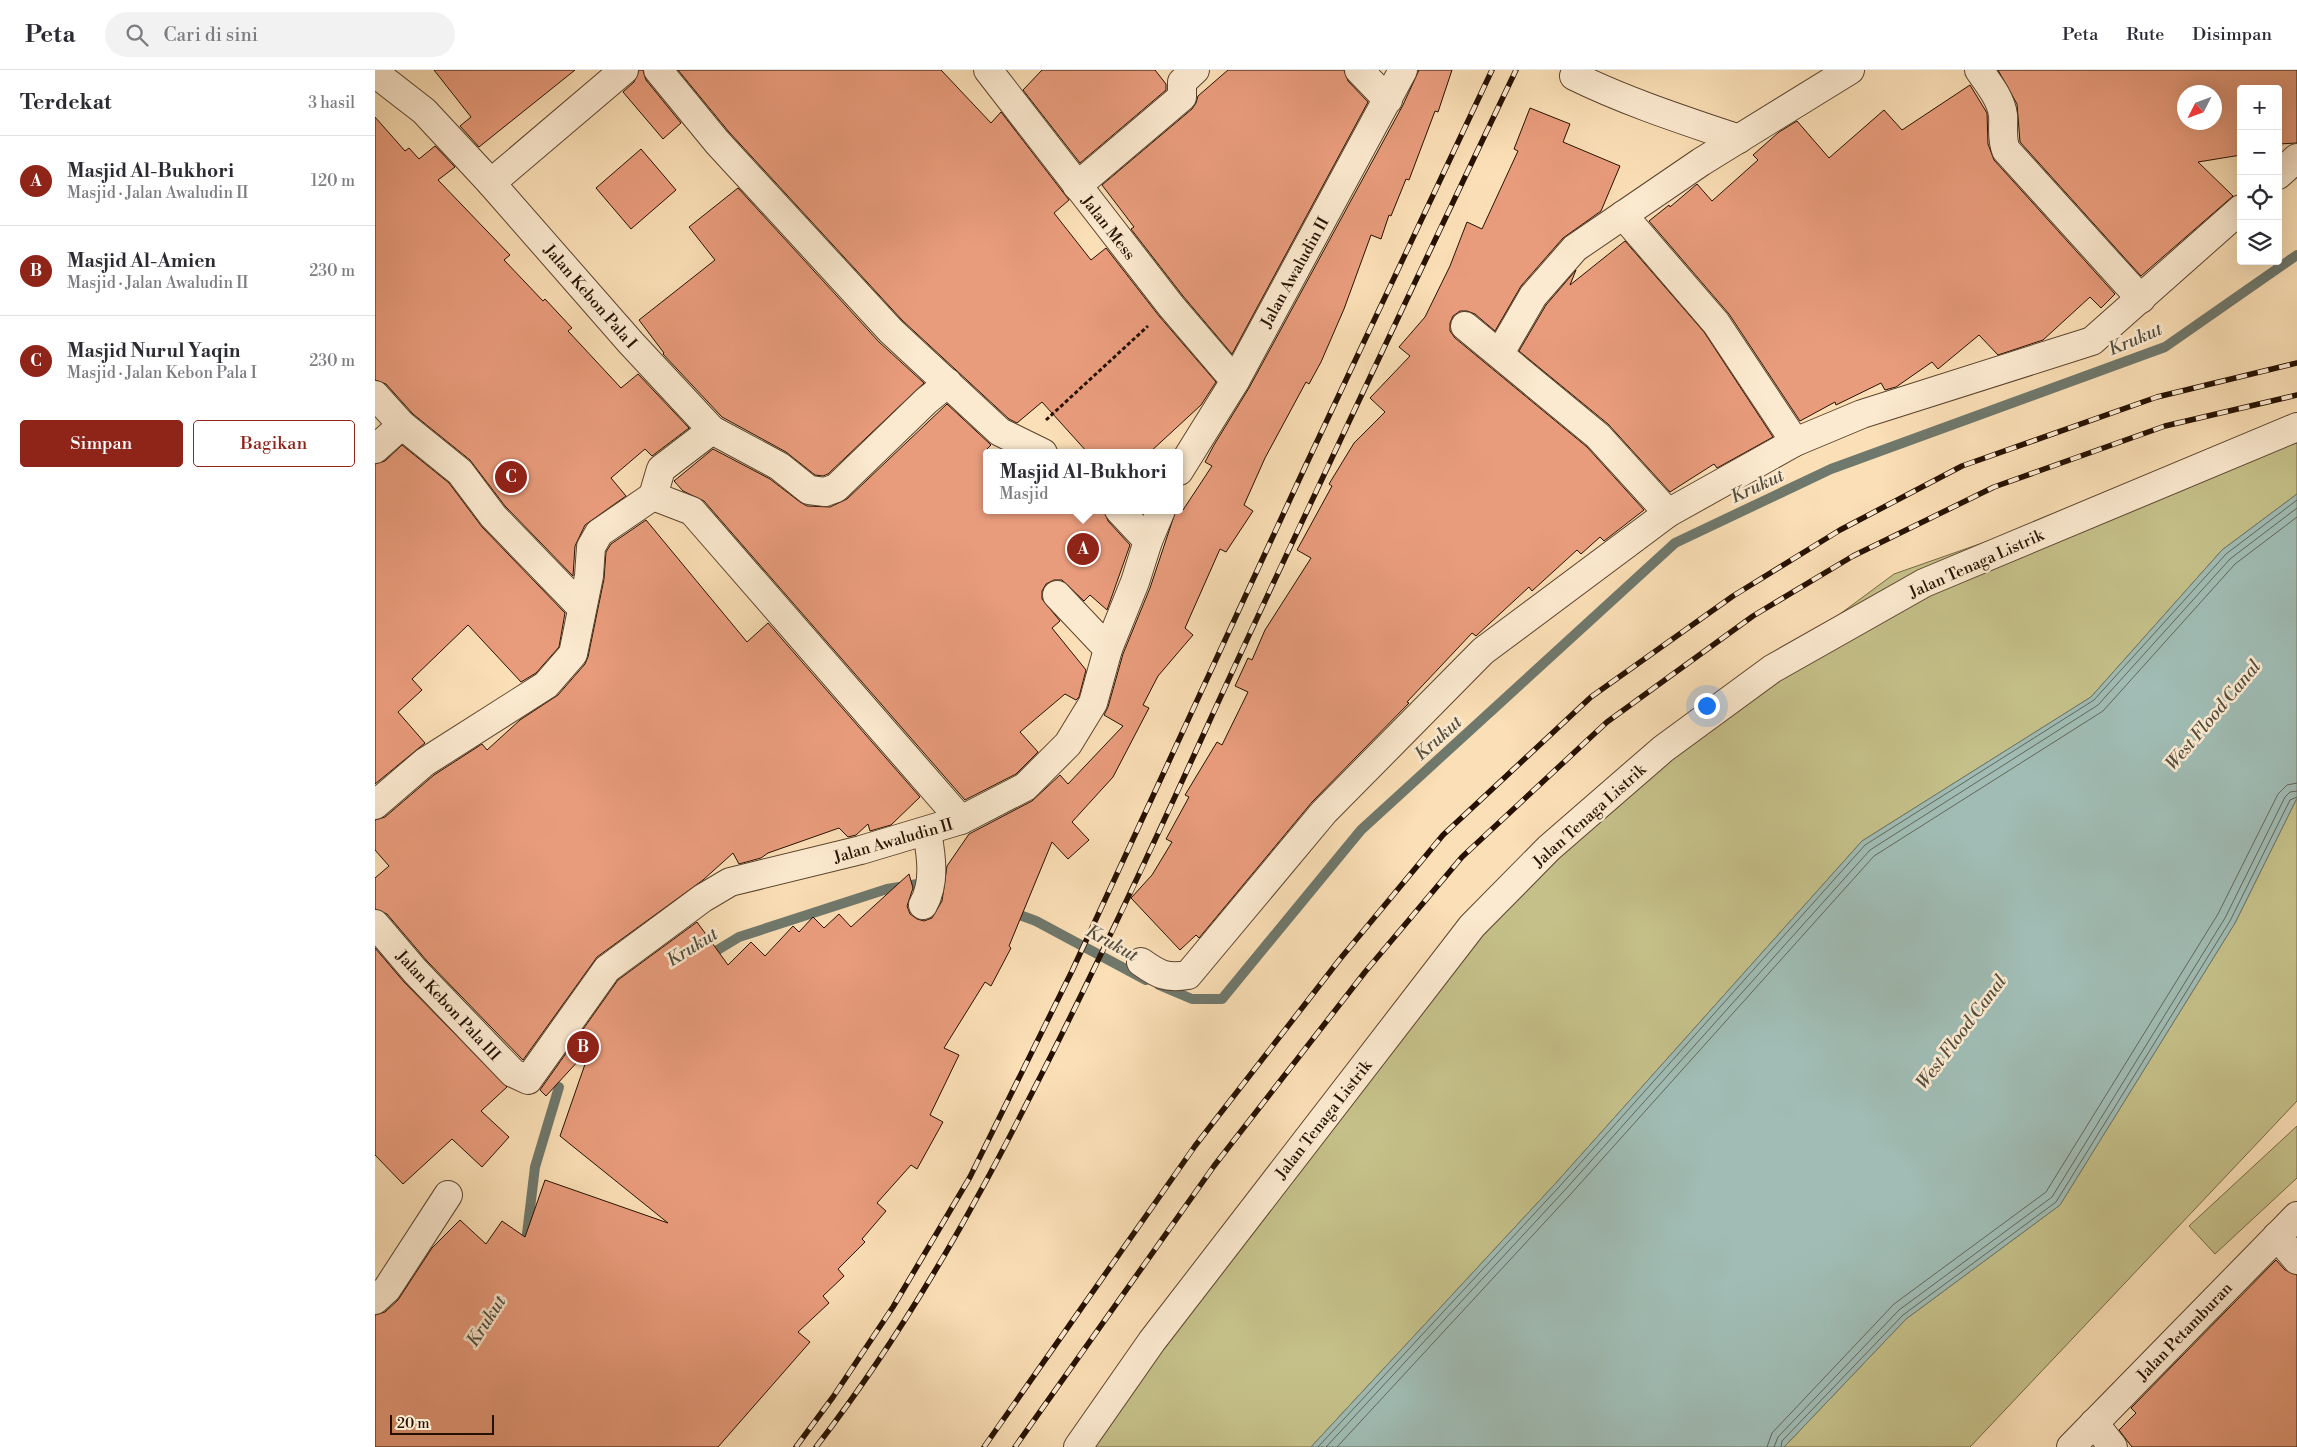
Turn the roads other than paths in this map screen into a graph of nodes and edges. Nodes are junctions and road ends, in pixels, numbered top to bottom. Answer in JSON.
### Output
{"nodes":[{"id":1,"x":624,"y":70,"type":"edge"},
{"id":2,"x":658,"y":70,"type":"edge"},
{"id":3,"x":988,"y":70,"type":"edge"},
{"id":4,"x":1195,"y":70,"type":"edge"},
{"id":5,"x":1359,"y":70,"type":"edge"},
{"id":6,"x":1403,"y":70,"type":"edge"},
{"id":7,"x":1850,"y":70,"type":"edge"},
{"id":8,"x":1979,"y":70,"type":"edge"},
{"id":9,"x":1574,"y":76,"type":"dead end"},
{"id":10,"x":377,"y":77,"type":"edge"},
{"id":11,"x":1388,"y":100,"type":"junction"},
{"id":12,"x":1739,"y":139,"type":"junction"},
{"id":13,"x":2297,"y":158,"type":"edge"},
{"id":14,"x":2282,"y":171,"type":"edge"},
{"id":15,"x":491,"y":183,"type":"junction"},
{"id":16,"x":1077,"y":186,"type":"junction"},
{"id":17,"x":2237,"y":213,"type":"edge"},
{"id":18,"x":1623,"y":216,"type":"junction"},
{"id":19,"x":2141,"y":300,"type":"junction"},
{"id":20,"x":1465,"y":326,"type":"dead end"},
{"id":21,"x":1500,"y":353,"type":"junction"},
{"id":22,"x":1235,"y":381,"type":"junction"},
{"id":23,"x":948,"y":383,"type":"junction"},
{"id":24,"x":375,"y":395,"type":"edge"},
{"id":25,"x":402,"y":425,"type":"junction"},
{"id":26,"x":2297,"y":427,"type":"edge"},
{"id":27,"x":712,"y":430,"type":"junction"},
{"id":28,"x":1795,"y":442,"type":"junction"},
{"id":29,"x":1032,"y":447,"type":"edge"},
{"id":30,"x":375,"y":449,"type":"edge"},
{"id":31,"x":1183,"y":465,"type":"edge"},
{"id":32,"x":653,"y":496,"type":"junction"},
{"id":33,"x":1668,"y":513,"type":"junction"},
{"id":34,"x":1123,"y":514,"type":"edge"},
{"id":35,"x":1159,"y":514,"type":"edge"},
{"id":36,"x":1148,"y":541,"type":"junction"},
{"id":37,"x":1057,"y":595,"type":"dead end"},
{"id":38,"x":582,"y":608,"type":"junction"},
{"id":39,"x":1107,"y":650,"type":"junction"},
{"id":40,"x":375,"y":805,"type":"edge"},
{"id":41,"x":961,"y":820,"type":"junction"},
{"id":42,"x":927,"y":831,"type":"junction"},
{"id":43,"x":927,"y":898,"type":"dead end"},
{"id":44,"x":375,"y":924,"type":"edge"},
{"id":45,"x":1141,"y":962,"type":"dead end"},
{"id":46,"x":528,"y":1080,"type":"joint"},
{"id":47,"x":448,"y":1195,"type":"dead end"},
{"id":48,"x":2297,"y":1216,"type":"edge"},
{"id":49,"x":2277,"y":1236,"type":"junction"},
{"id":50,"x":2297,"y":1260,"type":"edge"},
{"id":51,"x":375,"y":1300,"type":"edge"},
{"id":52,"x":2093,"y":1423,"type":"junction"},
{"id":53,"x":1078,"y":1447,"type":"edge"},
{"id":54,"x":2071,"y":1447,"type":"edge"},
{"id":55,"x":2113,"y":1447,"type":"edge"}],
"edges":[{"from":1,"to":15,"type":"street"},
{"from":2,"to":23,"type":"street"},
{"from":3,"to":16,"type":"street","name":"Jalan Mess"},
{"from":4,"to":16,"type":"street"},
{"from":5,"to":11,"type":"street"},
{"from":6,"to":11,"type":"street","name":"Jalan Awaludin II"},
{"from":7,"to":12,"type":"street"},
{"from":8,"to":19,"type":"street"},
{"from":9,"to":12,"type":"street"},
{"from":10,"to":15,"type":"street","name":"Jalan Kebon Pala I"},
{"from":11,"to":22,"type":"street","name":"Jalan Awaludin II"},
{"from":12,"to":18,"type":"street"},
{"from":13,"to":14,"type":"street"},
{"from":15,"to":27,"type":"street","name":"Jalan Kebon Pala I"},
{"from":16,"to":22,"type":"street","name":"Jalan Mess"},
{"from":17,"to":19,"type":"street"},
{"from":18,"to":21,"type":"street"},
{"from":18,"to":28,"type":"street"},
{"from":19,"to":28,"type":"street"},
{"from":20,"to":21,"type":"street"},
{"from":21,"to":33,"type":"street"},
{"from":22,"to":31,"type":"street","name":"Jalan Awaludin II"},
{"from":23,"to":27,"type":"street","name":"Jalan Kebon Pala I"},
{"from":23,"to":29,"type":"street"},
{"from":24,"to":25,"type":"street"},
{"from":25,"to":30,"type":"street"},
{"from":25,"to":38,"type":"street"},
{"from":26,"to":53,"type":"street","name":"Jalan Tenaga Listrik"},
{"from":27,"to":32,"type":"street"},
{"from":28,"to":33,"type":"street"},
{"from":32,"to":38,"type":"street"},
{"from":32,"to":41,"type":"street"},
{"from":33,"to":45,"type":"street"},
{"from":34,"to":36,"type":"street"},
{"from":35,"to":36,"type":"street","name":"Jalan Awaludin II"},
{"from":36,"to":39,"type":"street","name":"Jalan Awaludin II"},
{"from":37,"to":39,"type":"street"},
{"from":38,"to":40,"type":"street"},
{"from":39,"to":41,"type":"street","name":"Jalan Awaludin II"},
{"from":41,"to":42,"type":"street","name":"Jalan Awaludin II"},
{"from":42,"to":43,"type":"street"},
{"from":42,"to":46,"type":"street","name":"Jalan Awaludin II"},
{"from":44,"to":46,"type":"street","name":"Jalan Kebon Pala III"},
{"from":47,"to":51,"type":"street"},
{"from":48,"to":49,"type":"street","name":"Jalan Petamburan"},
{"from":49,"to":50,"type":"street"},
{"from":49,"to":52,"type":"street","name":"Jalan Petamburan"},
{"from":52,"to":54,"type":"street","name":"Jalan Petamburan"},
{"from":52,"to":55,"type":"street"}]}
